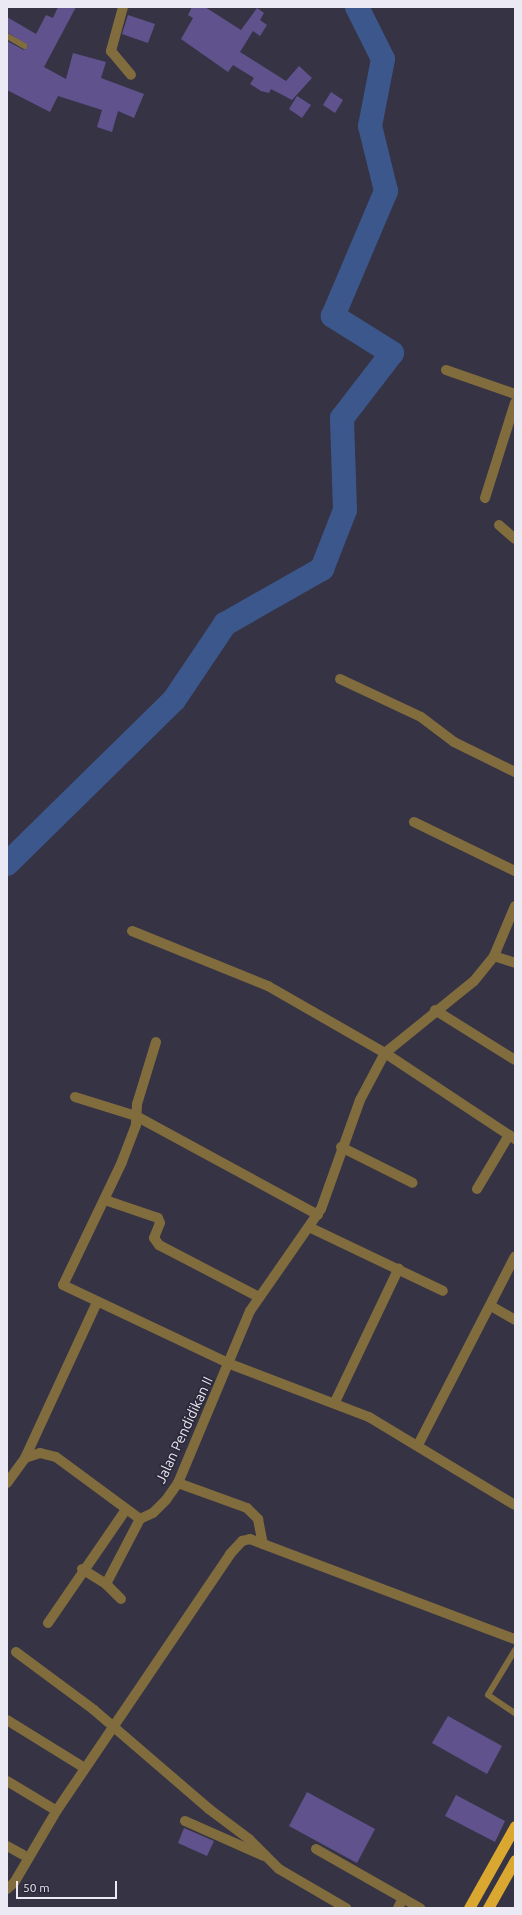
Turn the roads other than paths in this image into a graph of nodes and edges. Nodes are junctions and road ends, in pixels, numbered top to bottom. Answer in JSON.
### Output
{"nodes":[{"id":1,"x":123,"y":7,"type":"edge"},
{"id":2,"x":7,"y":36,"type":"edge"},
{"id":3,"x":24,"y":46,"type":"dead end"},
{"id":4,"x":131,"y":75,"type":"dead end"},
{"id":5,"x":446,"y":370,"type":"dead end"},
{"id":6,"x":515,"y":394,"type":"edge"},
{"id":7,"x":515,"y":403,"type":"edge"},
{"id":8,"x":485,"y":498,"type":"dead end"},
{"id":9,"x":499,"y":524,"type":"dead end"},
{"id":10,"x":515,"y":539,"type":"edge"},
{"id":11,"x":340,"y":679,"type":"dead end"},
{"id":12,"x":515,"y":772,"type":"edge"},
{"id":13,"x":414,"y":822,"type":"dead end"},
{"id":14,"x":515,"y":871,"type":"edge"},
{"id":15,"x":515,"y":906,"type":"edge"},
{"id":16,"x":132,"y":932,"type":"dead end"},
{"id":17,"x":494,"y":956,"type":"junction"},
{"id":18,"x":515,"y":963,"type":"edge"},
{"id":19,"x":435,"y":1010,"type":"junction"},
{"id":20,"x":156,"y":1042,"type":"dead end"},
{"id":21,"x":385,"y":1053,"type":"junction"},
{"id":22,"x":515,"y":1060,"type":"edge"},
{"id":23,"x":75,"y":1097,"type":"dead end"},
{"id":24,"x":136,"y":1116,"type":"junction"},
{"id":25,"x":512,"y":1137,"type":"edge"},
{"id":26,"x":341,"y":1147,"type":"junction"},
{"id":27,"x":413,"y":1182,"type":"dead end"},
{"id":28,"x":477,"y":1189,"type":"dead end"},
{"id":29,"x":105,"y":1200,"type":"junction"},
{"id":30,"x":318,"y":1215,"type":"junction"},
{"id":31,"x":311,"y":1228,"type":"junction"},
{"id":32,"x":515,"y":1256,"type":"edge"},
{"id":33,"x":399,"y":1268,"type":"junction"},
{"id":34,"x":443,"y":1291,"type":"dead end"},
{"id":35,"x":259,"y":1297,"type":"junction"},
{"id":36,"x":97,"y":1302,"type":"junction"},
{"id":37,"x":491,"y":1306,"type":"junction"},
{"id":38,"x":515,"y":1320,"type":"edge"},
{"id":39,"x":230,"y":1364,"type":"junction"},
{"id":40,"x":335,"y":1402,"type":"junction"},
{"id":41,"x":418,"y":1445,"type":"junction"},
{"id":42,"x":25,"y":1458,"type":"junction"},
{"id":43,"x":7,"y":1483,"type":"edge"},
{"id":44,"x":178,"y":1484,"type":"junction"},
{"id":45,"x":515,"y":1504,"type":"edge"},
{"id":46,"x":125,"y":1511,"type":"junction"},
{"id":47,"x":140,"y":1519,"type":"junction"},
{"id":48,"x":263,"y":1544,"type":"junction"},
{"id":49,"x":82,"y":1569,"type":"junction"},
{"id":50,"x":106,"y":1584,"type":"junction"},
{"id":51,"x":121,"y":1599,"type":"dead end"},
{"id":52,"x":48,"y":1623,"type":"dead end"},
{"id":53,"x":515,"y":1639,"type":"edge"},
{"id":54,"x":515,"y":1650,"type":"edge"},
{"id":55,"x":16,"y":1652,"type":"dead end"},
{"id":56,"x":515,"y":1713,"type":"edge"},
{"id":57,"x":7,"y":1720,"type":"edge"},
{"id":58,"x":113,"y":1727,"type":"junction"},
{"id":59,"x":80,"y":1765,"type":"dead end"},
{"id":60,"x":7,"y":1781,"type":"edge"},
{"id":61,"x":52,"y":1808,"type":"dead end"},
{"id":62,"x":185,"y":1821,"type":"dead end"},
{"id":63,"x":515,"y":1826,"type":"edge"},
{"id":64,"x":7,"y":1846,"type":"edge"},
{"id":65,"x":316,"y":1849,"type":"dead end"},
{"id":66,"x":22,"y":1855,"type":"dead end"},
{"id":67,"x":264,"y":1856,"type":"junction"},
{"id":68,"x":515,"y":1860,"type":"edge"},
{"id":69,"x":7,"y":1889,"type":"edge"},
{"id":70,"x":403,"y":1898,"type":"junction"},
{"id":71,"x":346,"y":1908,"type":"edge"},
{"id":72,"x":398,"y":1908,"type":"edge"},
{"id":73,"x":420,"y":1908,"type":"edge"},
{"id":74,"x":469,"y":1908,"type":"edge"},
{"id":75,"x":488,"y":1908,"type":"edge"}],
"edges":[{"from":1,"to":4,"type":"street"},
{"from":2,"to":3,"type":"lane"},
{"from":5,"to":6,"type":"street"},
{"from":7,"to":8,"type":"street"},
{"from":9,"to":10,"type":"street"},
{"from":11,"to":12,"type":"street"},
{"from":13,"to":14,"type":"street"},
{"from":15,"to":17,"type":"street"},
{"from":16,"to":21,"type":"street"},
{"from":17,"to":18,"type":"street"},
{"from":17,"to":19,"type":"street"},
{"from":19,"to":21,"type":"street"},
{"from":19,"to":22,"type":"street"},
{"from":20,"to":24,"type":"street"},
{"from":21,"to":25,"type":"street"},
{"from":21,"to":26,"type":"street","name":"Jalan Pendidikan II"},
{"from":23,"to":24,"type":"street"},
{"from":24,"to":29,"type":"street"},
{"from":24,"to":30,"type":"street"},
{"from":25,"to":28,"type":"street"},
{"from":26,"to":27,"type":"street"},
{"from":26,"to":30,"type":"street","name":"Jalan Pendidikan II"},
{"from":29,"to":35,"type":"street"},
{"from":29,"to":36,"type":"street"},
{"from":30,"to":31,"type":"street","name":"Jalan Pendidikan II"},
{"from":31,"to":33,"type":"street"},
{"from":31,"to":35,"type":"street","name":"Jalan Pendidikan II"},
{"from":32,"to":37,"type":"street"},
{"from":33,"to":34,"type":"street"},
{"from":33,"to":40,"type":"street"},
{"from":35,"to":39,"type":"street","name":"Jalan Pendidikan II"},
{"from":36,"to":39,"type":"street"},
{"from":36,"to":42,"type":"street"},
{"from":37,"to":38,"type":"street"},
{"from":37,"to":41,"type":"street"},
{"from":39,"to":40,"type":"street"},
{"from":39,"to":44,"type":"street","name":"Jalan Pendidikan II"},
{"from":40,"to":41,"type":"street"},
{"from":41,"to":45,"type":"street"},
{"from":42,"to":43,"type":"street"},
{"from":42,"to":46,"type":"street"},
{"from":44,"to":47,"type":"street","name":"Jalan Pendidikan II"},
{"from":44,"to":48,"type":"street"},
{"from":46,"to":47,"type":"street"},
{"from":46,"to":49,"type":"street"},
{"from":47,"to":50,"type":"street"},
{"from":48,"to":53,"type":"street"},
{"from":48,"to":58,"type":"street"},
{"from":49,"to":50,"type":"street"},
{"from":49,"to":52,"type":"street"},
{"from":50,"to":51,"type":"street"},
{"from":54,"to":56,"type":"lane"},
{"from":55,"to":58,"type":"street"},
{"from":57,"to":59,"type":"street"},
{"from":58,"to":67,"type":"street"},
{"from":58,"to":69,"type":"street"},
{"from":60,"to":61,"type":"street"},
{"from":62,"to":67,"type":"street"},
{"from":63,"to":74,"type":"highway"},
{"from":64,"to":66,"type":"street"},
{"from":65,"to":70,"type":"street"},
{"from":67,"to":71,"type":"street"},
{"from":68,"to":75,"type":"highway"},
{"from":70,"to":72,"type":"street"},
{"from":70,"to":73,"type":"street"}]}
